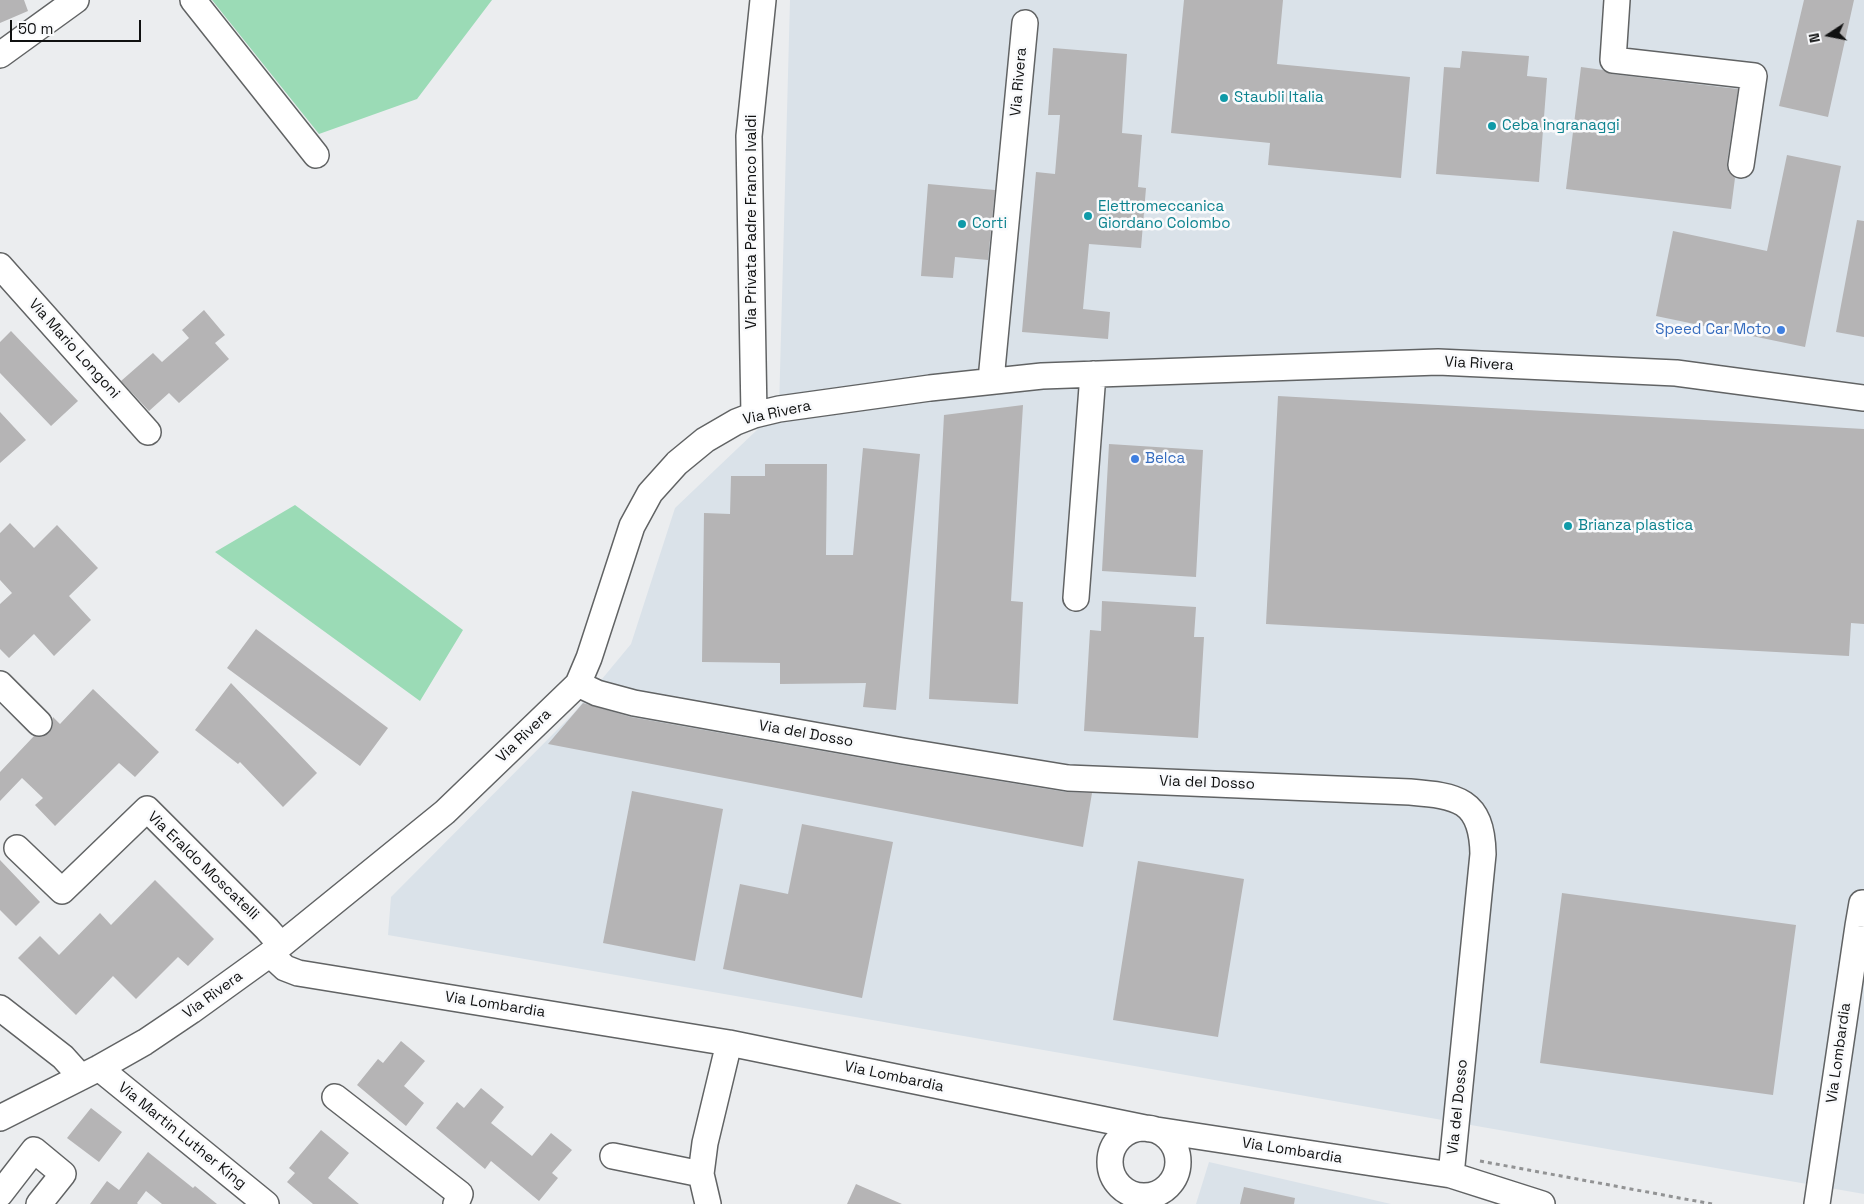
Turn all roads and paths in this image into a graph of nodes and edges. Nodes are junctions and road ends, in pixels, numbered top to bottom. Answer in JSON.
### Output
{"nodes":[{"id":1,"x":76,"y":0,"type":"edge"},
{"id":2,"x":193,"y":0,"type":"edge"},
{"id":3,"x":763,"y":0,"type":"edge"},
{"id":4,"x":1617,"y":0,"type":"edge"},
{"id":5,"x":1025,"y":23,"type":"dead end"},
{"id":6,"x":0,"y":55,"type":"edge"},
{"id":7,"x":316,"y":155,"type":"dead end"},
{"id":8,"x":1741,"y":165,"type":"dead end"},
{"id":9,"x":0,"y":266,"type":"edge"},
{"id":10,"x":1093,"y":374,"type":"junction"},
{"id":11,"x":991,"y":380,"type":"junction"},
{"id":12,"x":1864,"y":398,"type":"edge"},
{"id":13,"x":754,"y":414,"type":"junction"},
{"id":14,"x":148,"y":432,"type":"dead end"},
{"id":15,"x":1076,"y":598,"type":"dead end"},
{"id":16,"x":0,"y":684,"type":"edge"},
{"id":17,"x":578,"y":684,"type":"junction"},
{"id":18,"x":39,"y":723,"type":"dead end"},
{"id":19,"x":17,"y":848,"type":"dead end"},
{"id":20,"x":1864,"y":903,"type":"edge"},
{"id":21,"x":276,"y":950,"type":"junction"},
{"id":22,"x":0,"y":1008,"type":"edge"},
{"id":23,"x":729,"y":1043,"type":"junction"},
{"id":24,"x":90,"y":1073,"type":"junction"},
{"id":25,"x":335,"y":1097,"type":"dead end"},
{"id":26,"x":0,"y":1118,"type":"edge"},
{"id":27,"x":613,"y":1156,"type":"dead end"},
{"id":28,"x":1452,"y":1165,"type":"junction"},
{"id":29,"x":701,"y":1174,"type":"junction"},
{"id":30,"x":5,"y":1178,"type":"edge"},
{"id":31,"x":1530,"y":1202,"type":"edge"},
{"id":32,"x":43,"y":1203,"type":"edge"},
{"id":33,"x":266,"y":1204,"type":"edge"},
{"id":34,"x":456,"y":1204,"type":"edge"},
{"id":35,"x":708,"y":1204,"type":"edge"},
{"id":36,"x":1712,"y":1204,"type":"edge"},
{"id":37,"x":1817,"y":1204,"type":"edge"}],
"edges":[{"from":1,"to":6,"type":"street"},
{"from":2,"to":7,"type":"street"},
{"from":3,"to":13,"type":"street","name":"Via Privata Padre Franco Ivaldi"},
{"from":4,"to":8,"type":"street"},
{"from":5,"to":11,"type":"street","name":"Via Rivera"},
{"from":9,"to":14,"type":"street","name":"Via Mario Longoni"},
{"from":10,"to":11,"type":"street","name":"Via Rivera"},
{"from":10,"to":12,"type":"street","name":"Via Rivera"},
{"from":10,"to":15,"type":"street"},
{"from":11,"to":13,"type":"street","name":"Via Rivera"},
{"from":13,"to":17,"type":"street","name":"Via Rivera"},
{"from":16,"to":18,"type":"street"},
{"from":17,"to":21,"type":"street","name":"Via Rivera"},
{"from":17,"to":28,"type":"street","name":"Via del Dosso"},
{"from":19,"to":21,"type":"street","name":"Via Eraldo Moscatelli"},
{"from":20,"to":37,"type":"street","name":"Via Lombardia"},
{"from":21,"to":23,"type":"street","name":"Via Lombardia"},
{"from":21,"to":24,"type":"street","name":"Via Rivera"},
{"from":22,"to":24,"type":"street","name":"Via Martin Luther King"},
{"from":23,"to":28,"type":"street","name":"Via Lombardia"},
{"from":23,"to":29,"type":"street"},
{"from":24,"to":26,"type":"street","name":"Via Rivera"},
{"from":24,"to":33,"type":"street","name":"Via Martin Luther King"},
{"from":25,"to":34,"type":"street"},
{"from":27,"to":29,"type":"street"},
{"from":28,"to":31,"type":"street","name":"Via Lombardia"},
{"from":28,"to":36,"type":"path"},
{"from":29,"to":35,"type":"street"},
{"from":30,"to":32,"type":"street"},
{"from":30,"to":32,"type":"street"}]}
